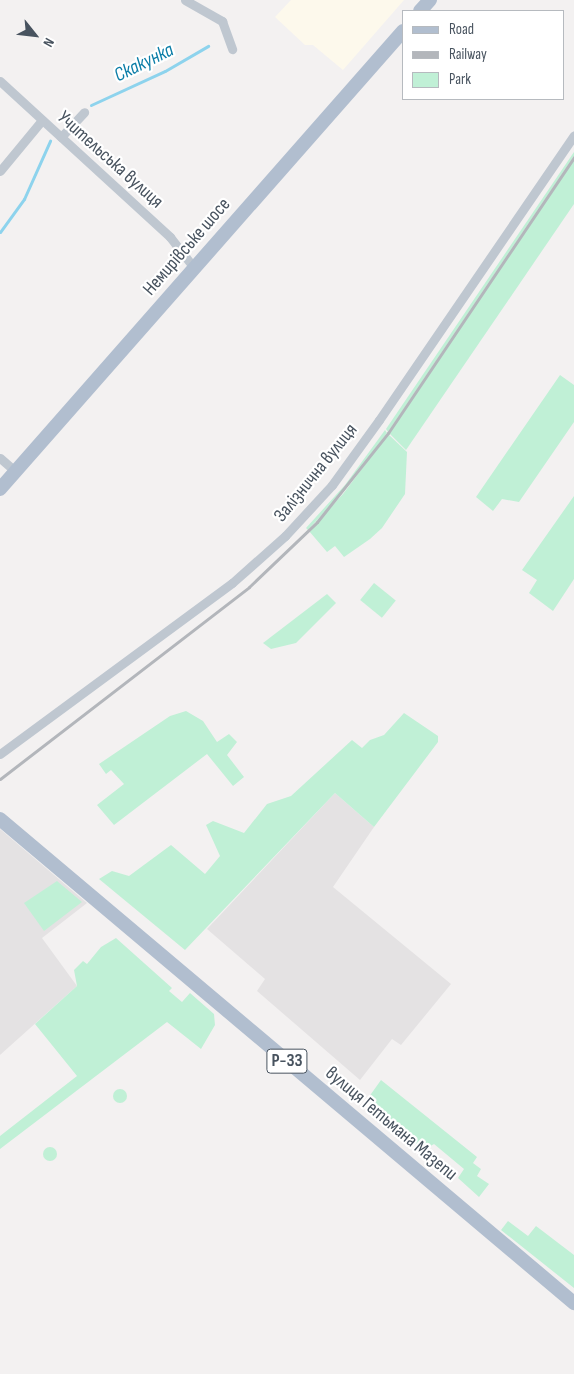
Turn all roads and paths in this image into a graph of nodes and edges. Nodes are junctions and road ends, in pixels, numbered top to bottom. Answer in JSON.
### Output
{"nodes":[{"id":1,"x":185,"y":0,"type":"edge"},
{"id":2,"x":430,"y":0,"type":"edge"},
{"id":3,"x":421,"y":10,"type":"edge"},
{"id":4,"x":402,"y":32,"type":"edge"},
{"id":5,"x":232,"y":49,"type":"dead end"},
{"id":6,"x":0,"y":81,"type":"edge"},
{"id":7,"x":84,"y":112,"type":"dead end"},
{"id":8,"x":42,"y":120,"type":"junction"},
{"id":9,"x":574,"y":135,"type":"edge"},
{"id":10,"x":61,"y":137,"type":"junction"},
{"id":11,"x":0,"y":171,"type":"edge"},
{"id":12,"x":194,"y":268,"type":"junction"},
{"id":13,"x":0,"y":458,"type":"edge"},
{"id":14,"x":15,"y":471,"type":"junction"},
{"id":15,"x":0,"y":488,"type":"edge"},
{"id":16,"x":0,"y":754,"type":"edge"},
{"id":17,"x":0,"y":819,"type":"edge"},
{"id":18,"x":574,"y":1303,"type":"edge"}],
"edges":[{"from":1,"to":5,"type":"street"},
{"from":2,"to":3,"type":"main road"},
{"from":4,"to":12,"type":"main road","name":"Немирівське шосе"},
{"from":6,"to":8,"type":"street","name":"Учительська вулиця"},
{"from":7,"to":10,"type":"street"},
{"from":8,"to":10,"type":"street","name":"Учительська вулиця"},
{"from":8,"to":11,"type":"street"},
{"from":9,"to":16,"type":"street","name":"Залізнична вулиця"},
{"from":10,"to":12,"type":"street","name":"Учительська вулиця"},
{"from":12,"to":14,"type":"main road","name":"Немирівське шосе"},
{"from":13,"to":14,"type":"street"},
{"from":14,"to":15,"type":"main road","name":"Немирівське шосе"},
{"from":17,"to":18,"type":"main road","name":"вулиця Гетьмана Мазепи","number":"Р-33"}]}
